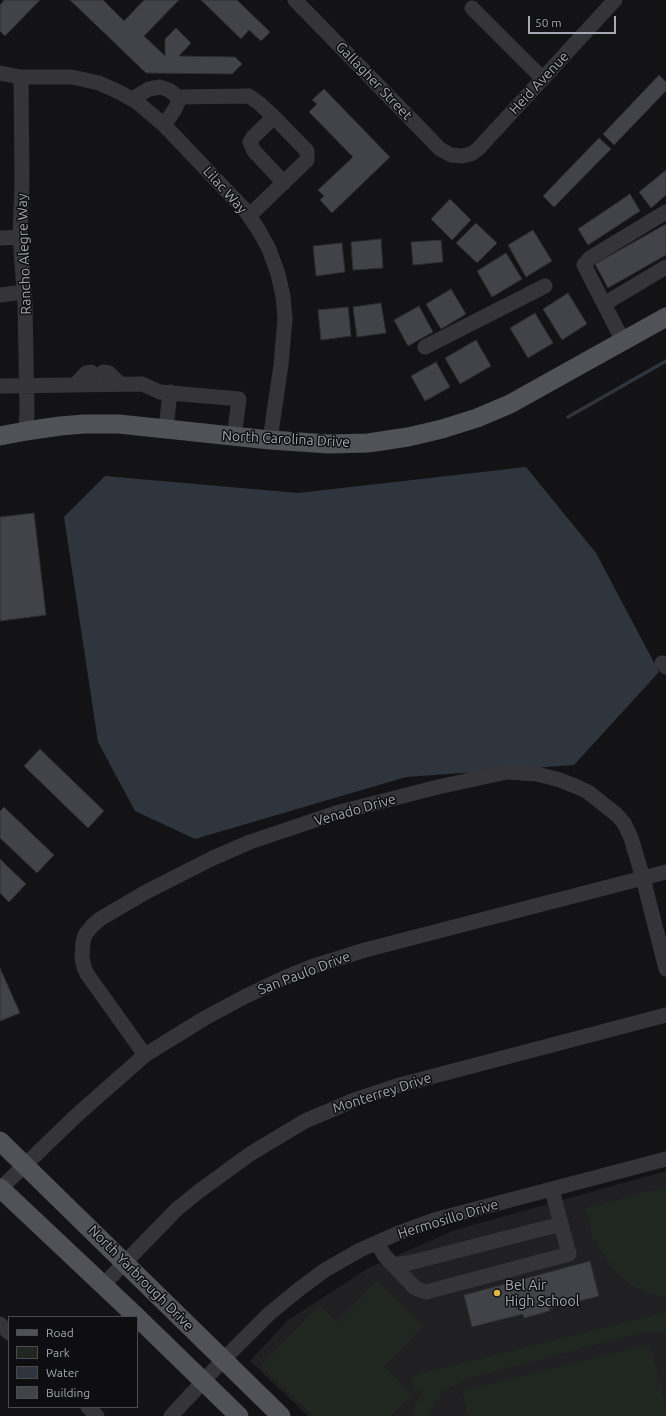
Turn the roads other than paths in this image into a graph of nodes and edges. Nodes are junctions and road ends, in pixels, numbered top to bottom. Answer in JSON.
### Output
{"nodes":[{"id":1,"x":295,"y":0,"type":"edge"},
{"id":2,"x":615,"y":0,"type":"edge"},
{"id":3,"x":472,"y":8,"type":"dead end"},
{"id":4,"x":0,"y":73,"type":"edge"},
{"id":5,"x":21,"y":77,"type":"junction"},
{"id":6,"x":543,"y":79,"type":"junction"},
{"id":7,"x":178,"y":97,"type":"junction"},
{"id":8,"x":132,"y":99,"type":"junction"},
{"id":9,"x":274,"y":117,"type":"junction"},
{"id":10,"x":164,"y":125,"type":"junction"},
{"id":11,"x":456,"y":156,"type":"joint"},
{"id":12,"x":284,"y":183,"type":"junction"},
{"id":13,"x":666,"y":212,"type":"edge"},
{"id":14,"x":249,"y":216,"type":"junction"},
{"id":15,"x":20,"y":237,"type":"junction"},
{"id":16,"x":0,"y":238,"type":"edge"},
{"id":17,"x":666,"y":267,"type":"edge"},
{"id":18,"x":545,"y":286,"type":"dead end"},
{"id":19,"x":24,"y":292,"type":"junction"},
{"id":20,"x":0,"y":295,"type":"edge"},
{"id":21,"x":604,"y":304,"type":"junction"},
{"id":22,"x":666,"y":317,"type":"edge"},
{"id":23,"x":623,"y":342,"type":"junction"},
{"id":24,"x":425,"y":347,"type":"dead end"},
{"id":25,"x":120,"y":384,"type":"junction"},
{"id":26,"x":26,"y":385,"type":"junction"},
{"id":27,"x":76,"y":385,"type":"junction"},
{"id":28,"x":0,"y":386,"type":"edge"},
{"id":29,"x":170,"y":392,"type":"junction"},
{"id":30,"x":166,"y":429,"type":"junction"},
{"id":31,"x":26,"y":431,"type":"junction"},
{"id":32,"x":0,"y":436,"type":"edge"},
{"id":33,"x":234,"y":437,"type":"junction"},
{"id":34,"x":270,"y":440,"type":"junction"},
{"id":35,"x":666,"y":872,"type":"edge"},
{"id":36,"x":643,"y":878,"type":"junction"},
{"id":37,"x":666,"y":969,"type":"edge"},
{"id":38,"x":666,"y":1015,"type":"edge"},
{"id":39,"x":145,"y":1055,"type":"junction"},
{"id":40,"x":0,"y":1141,"type":"edge"},
{"id":41,"x":666,"y":1159,"type":"edge"},
{"id":42,"x":24,"y":1164,"type":"junction"},
{"id":43,"x":0,"y":1189,"type":"edge"},
{"id":44,"x":552,"y":1190,"type":"junction"},
{"id":45,"x":561,"y":1224,"type":"junction"},
{"id":46,"x":377,"y":1243,"type":"junction"},
{"id":47,"x":125,"y":1262,"type":"junction"},
{"id":48,"x":394,"y":1265,"type":"junction"},
{"id":49,"x":103,"y":1285,"type":"junction"},
{"id":50,"x":136,"y":1316,"type":"edge"},
{"id":51,"x":138,"y":1318,"type":"edge"},
{"id":52,"x":0,"y":1324,"type":"edge"},
{"id":53,"x":8,"y":1332,"type":"edge"},
{"id":54,"x":223,"y":1360,"type":"junction"},
{"id":55,"x":203,"y":1382,"type":"junction"},
{"id":56,"x":89,"y":1408,"type":"edge"},
{"id":57,"x":97,"y":1416,"type":"edge"},
{"id":58,"x":171,"y":1416,"type":"edge"},
{"id":59,"x":239,"y":1416,"type":"edge"},
{"id":60,"x":281,"y":1416,"type":"edge"}],
"edges":[{"from":1,"to":11,"type":"street","name":"Gallagher Street"},
{"from":2,"to":6,"type":"street","name":"Heid Avenue"},
{"from":3,"to":6,"type":"street"},
{"from":4,"to":5,"type":"street","name":"Lilac Way"},
{"from":5,"to":8,"type":"street","name":"Lilac Way"},
{"from":5,"to":15,"type":"street","name":"Rancho Alegre Way"},
{"from":6,"to":11,"type":"street","name":"Heid Avenue"},
{"from":7,"to":8,"type":"street"},
{"from":7,"to":9,"type":"street"},
{"from":7,"to":10,"type":"street"},
{"from":8,"to":10,"type":"street","name":"Lilac Way"},
{"from":9,"to":12,"type":"street"},
{"from":9,"to":12,"type":"street"},
{"from":10,"to":14,"type":"street","name":"Lilac Way"},
{"from":12,"to":14,"type":"street"},
{"from":13,"to":21,"type":"street"},
{"from":14,"to":34,"type":"street","name":"Lilac Way"},
{"from":15,"to":16,"type":"street"},
{"from":15,"to":19,"type":"street","name":"Rancho Alegre Way"},
{"from":17,"to":21,"type":"street"},
{"from":18,"to":24,"type":"street"},
{"from":19,"to":20,"type":"street"},
{"from":19,"to":26,"type":"street","name":"Rancho Alegre Way"},
{"from":21,"to":23,"type":"street"},
{"from":22,"to":23,"type":"main road","name":"North Carolina Drive"},
{"from":23,"to":34,"type":"main road","name":"North Carolina Drive"},
{"from":25,"to":27,"type":"street"},
{"from":25,"to":27,"type":"street"},
{"from":25,"to":29,"type":"street"},
{"from":26,"to":27,"type":"street"},
{"from":26,"to":28,"type":"street"},
{"from":26,"to":31,"type":"street","name":"Rancho Alegre Way"},
{"from":29,"to":30,"type":"street"},
{"from":29,"to":33,"type":"street"},
{"from":30,"to":31,"type":"main road","name":"North Carolina Drive"},
{"from":30,"to":33,"type":"main road","name":"North Carolina Drive"},
{"from":31,"to":32,"type":"main road","name":"North Carolina Drive"},
{"from":33,"to":34,"type":"main road","name":"North Carolina Drive"},
{"from":35,"to":36,"type":"street","name":"San Paulo Drive"},
{"from":36,"to":37,"type":"street","name":"Venado Drive"},
{"from":36,"to":39,"type":"street","name":"San Paulo Drive"},
{"from":36,"to":39,"type":"street","name":"Venado Drive"},
{"from":38,"to":47,"type":"street","name":"Monterrey Drive"},
{"from":39,"to":42,"type":"street","name":"San Paulo Drive"},
{"from":40,"to":42,"type":"main road","name":"North Yarbrough Drive"},
{"from":41,"to":44,"type":"street","name":"Hermosillo Drive"},
{"from":42,"to":43,"type":"street","name":"San Paulo Drive"},
{"from":42,"to":47,"type":"main road","name":"North Yarbrough Drive"},
{"from":43,"to":49,"type":"main road"},
{"from":44,"to":45,"type":"street"},
{"from":44,"to":46,"type":"street","name":"Hermosillo Drive"},
{"from":45,"to":48,"type":"street"},
{"from":45,"to":48,"type":"street"},
{"from":46,"to":48,"type":"street"},
{"from":46,"to":54,"type":"street","name":"Hermosillo Drive"},
{"from":47,"to":49,"type":"street","name":"Monterrey Drive"},
{"from":47,"to":54,"type":"main road","name":"North Yarbrough Drive"},
{"from":49,"to":50,"type":"main road"},
{"from":51,"to":55,"type":"main road"},
{"from":52,"to":53,"type":"street"},
{"from":54,"to":55,"type":"street","name":"Hermosillo Drive"},
{"from":54,"to":60,"type":"main road","name":"North Yarbrough Drive"},
{"from":55,"to":58,"type":"street","name":"Hermosillo Drive"},
{"from":55,"to":59,"type":"main road"},
{"from":56,"to":57,"type":"street"}]}
